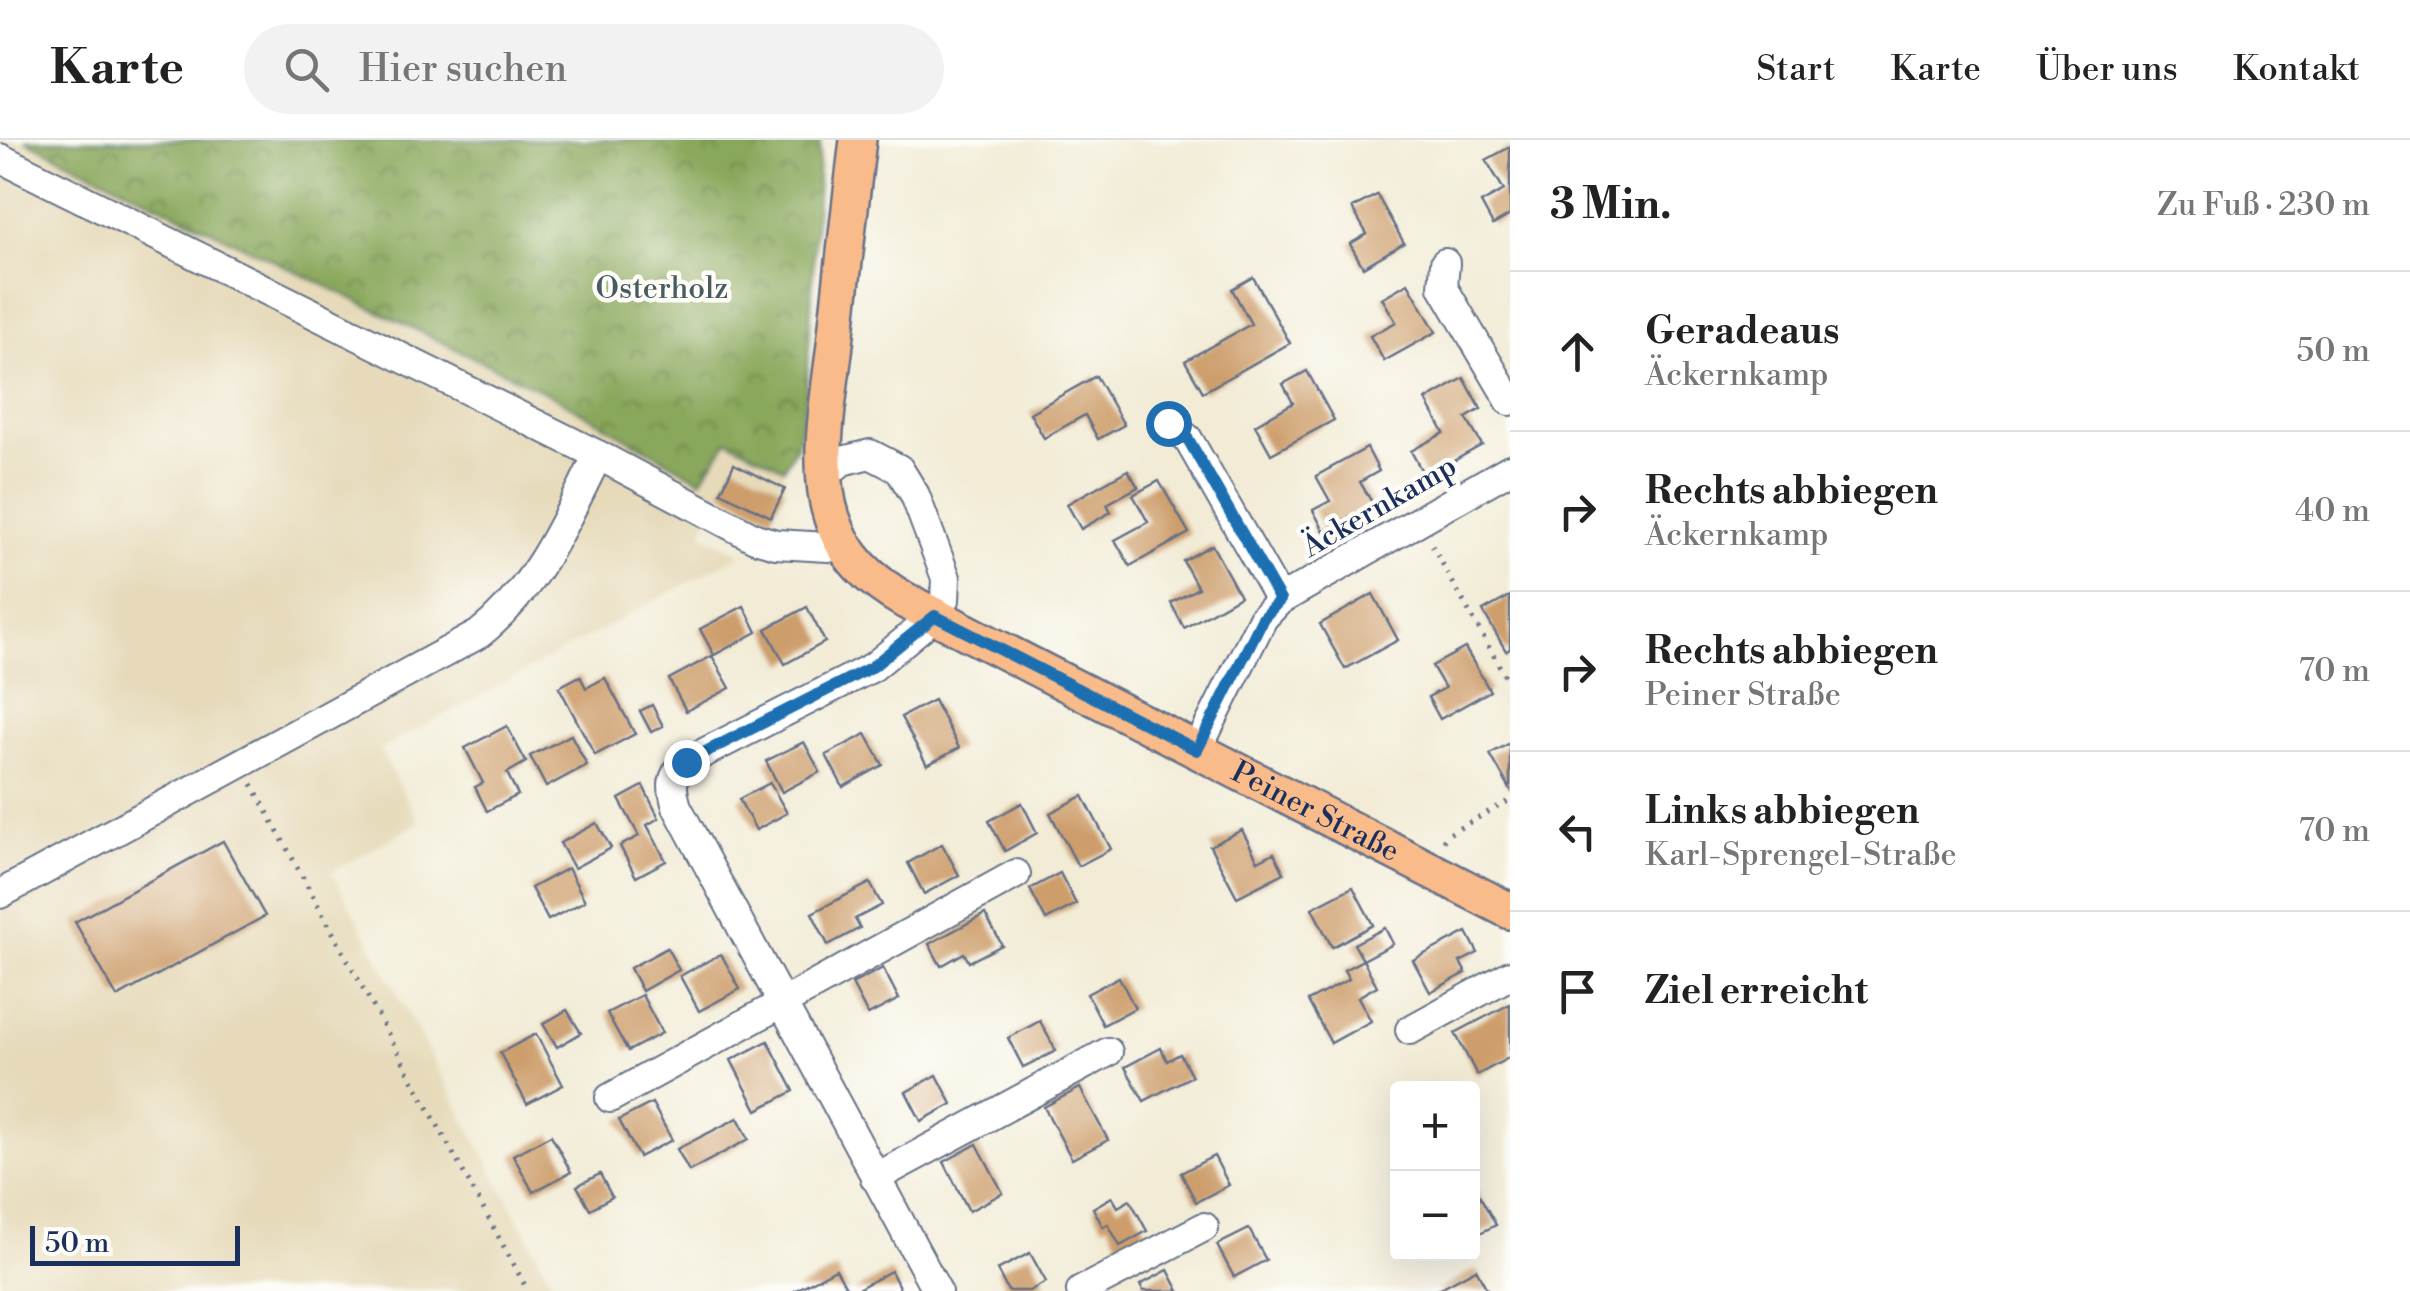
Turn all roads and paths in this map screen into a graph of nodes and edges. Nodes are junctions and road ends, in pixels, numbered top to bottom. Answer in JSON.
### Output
{"nodes":[{"id":1,"x":858,"y":140,"type":"edge"},
{"id":2,"x":0,"y":158,"type":"edge"},
{"id":3,"x":1444,"y":263,"type":"dead end"},
{"id":4,"x":1510,"y":402,"type":"edge"},
{"id":5,"x":1168,"y":423,"type":"dead end"},
{"id":6,"x":598,"y":455,"type":"junction"},
{"id":7,"x":1510,"y":469,"type":"edge"},
{"id":8,"x":824,"y":476,"type":"junction"},
{"id":9,"x":1418,"y":520,"type":"junction"},
{"id":10,"x":844,"y":548,"type":"junction"},
{"id":11,"x":1280,"y":600,"type":"junction"},
{"id":12,"x":935,"y":616,"type":"junction"},
{"id":13,"x":1510,"y":685,"type":"edge"},
{"id":14,"x":1197,"y":750,"type":"junction"},
{"id":15,"x":240,"y":764,"type":"junction"},
{"id":16,"x":1510,"y":800,"type":"edge"},
{"id":17,"x":1422,"y":866,"type":"junction"},
{"id":18,"x":1016,"y":874,"type":"dead end"},
{"id":19,"x":0,"y":894,"type":"edge"},
{"id":20,"x":1510,"y":910,"type":"edge"},
{"id":21,"x":1510,"y":976,"type":"edge"},
{"id":22,"x":783,"y":1003,"type":"junction"},
{"id":23,"x":1410,"y":1030,"type":"dead end"},
{"id":24,"x":1108,"y":1052,"type":"dead end"},
{"id":25,"x":610,"y":1098,"type":"dead end"},
{"id":26,"x":876,"y":1178,"type":"junction"},
{"id":27,"x":1204,"y":1227,"type":"dead end"},
{"id":28,"x":528,"y":1291,"type":"edge"},
{"id":29,"x":937,"y":1291,"type":"edge"},
{"id":30,"x":1081,"y":1291,"type":"edge"}],
"edges":[{"from":1,"to":8,"type":"main road","name":"Peiner Straße"},
{"from":2,"to":6,"type":"street"},
{"from":3,"to":4,"type":"street"},
{"from":5,"to":11,"type":"street"},
{"from":6,"to":10,"type":"street"},
{"from":6,"to":15,"type":"street"},
{"from":7,"to":9,"type":"street","name":"Äckernkamp"},
{"from":8,"to":10,"type":"main road","name":"Peiner Straße"},
{"from":8,"to":12,"type":"street"},
{"from":9,"to":11,"type":"street","name":"Äckernkamp"},
{"from":9,"to":13,"type":"path"},
{"from":10,"to":12,"type":"main road","name":"Peiner Straße"},
{"from":11,"to":14,"type":"street","name":"Äckernkamp"},
{"from":12,"to":14,"type":"main road","name":"Peiner Straße"},
{"from":12,"to":22,"type":"street"},
{"from":14,"to":17,"type":"main road","name":"Peiner Straße"},
{"from":15,"to":19,"type":"street"},
{"from":15,"to":28,"type":"path"},
{"from":16,"to":17,"type":"path"},
{"from":17,"to":20,"type":"main road","name":"Peiner Straße"},
{"from":18,"to":22,"type":"street"},
{"from":21,"to":23,"type":"street"},
{"from":22,"to":25,"type":"street"},
{"from":22,"to":26,"type":"street"},
{"from":24,"to":26,"type":"street"},
{"from":26,"to":29,"type":"street"},
{"from":27,"to":30,"type":"street"}]}
